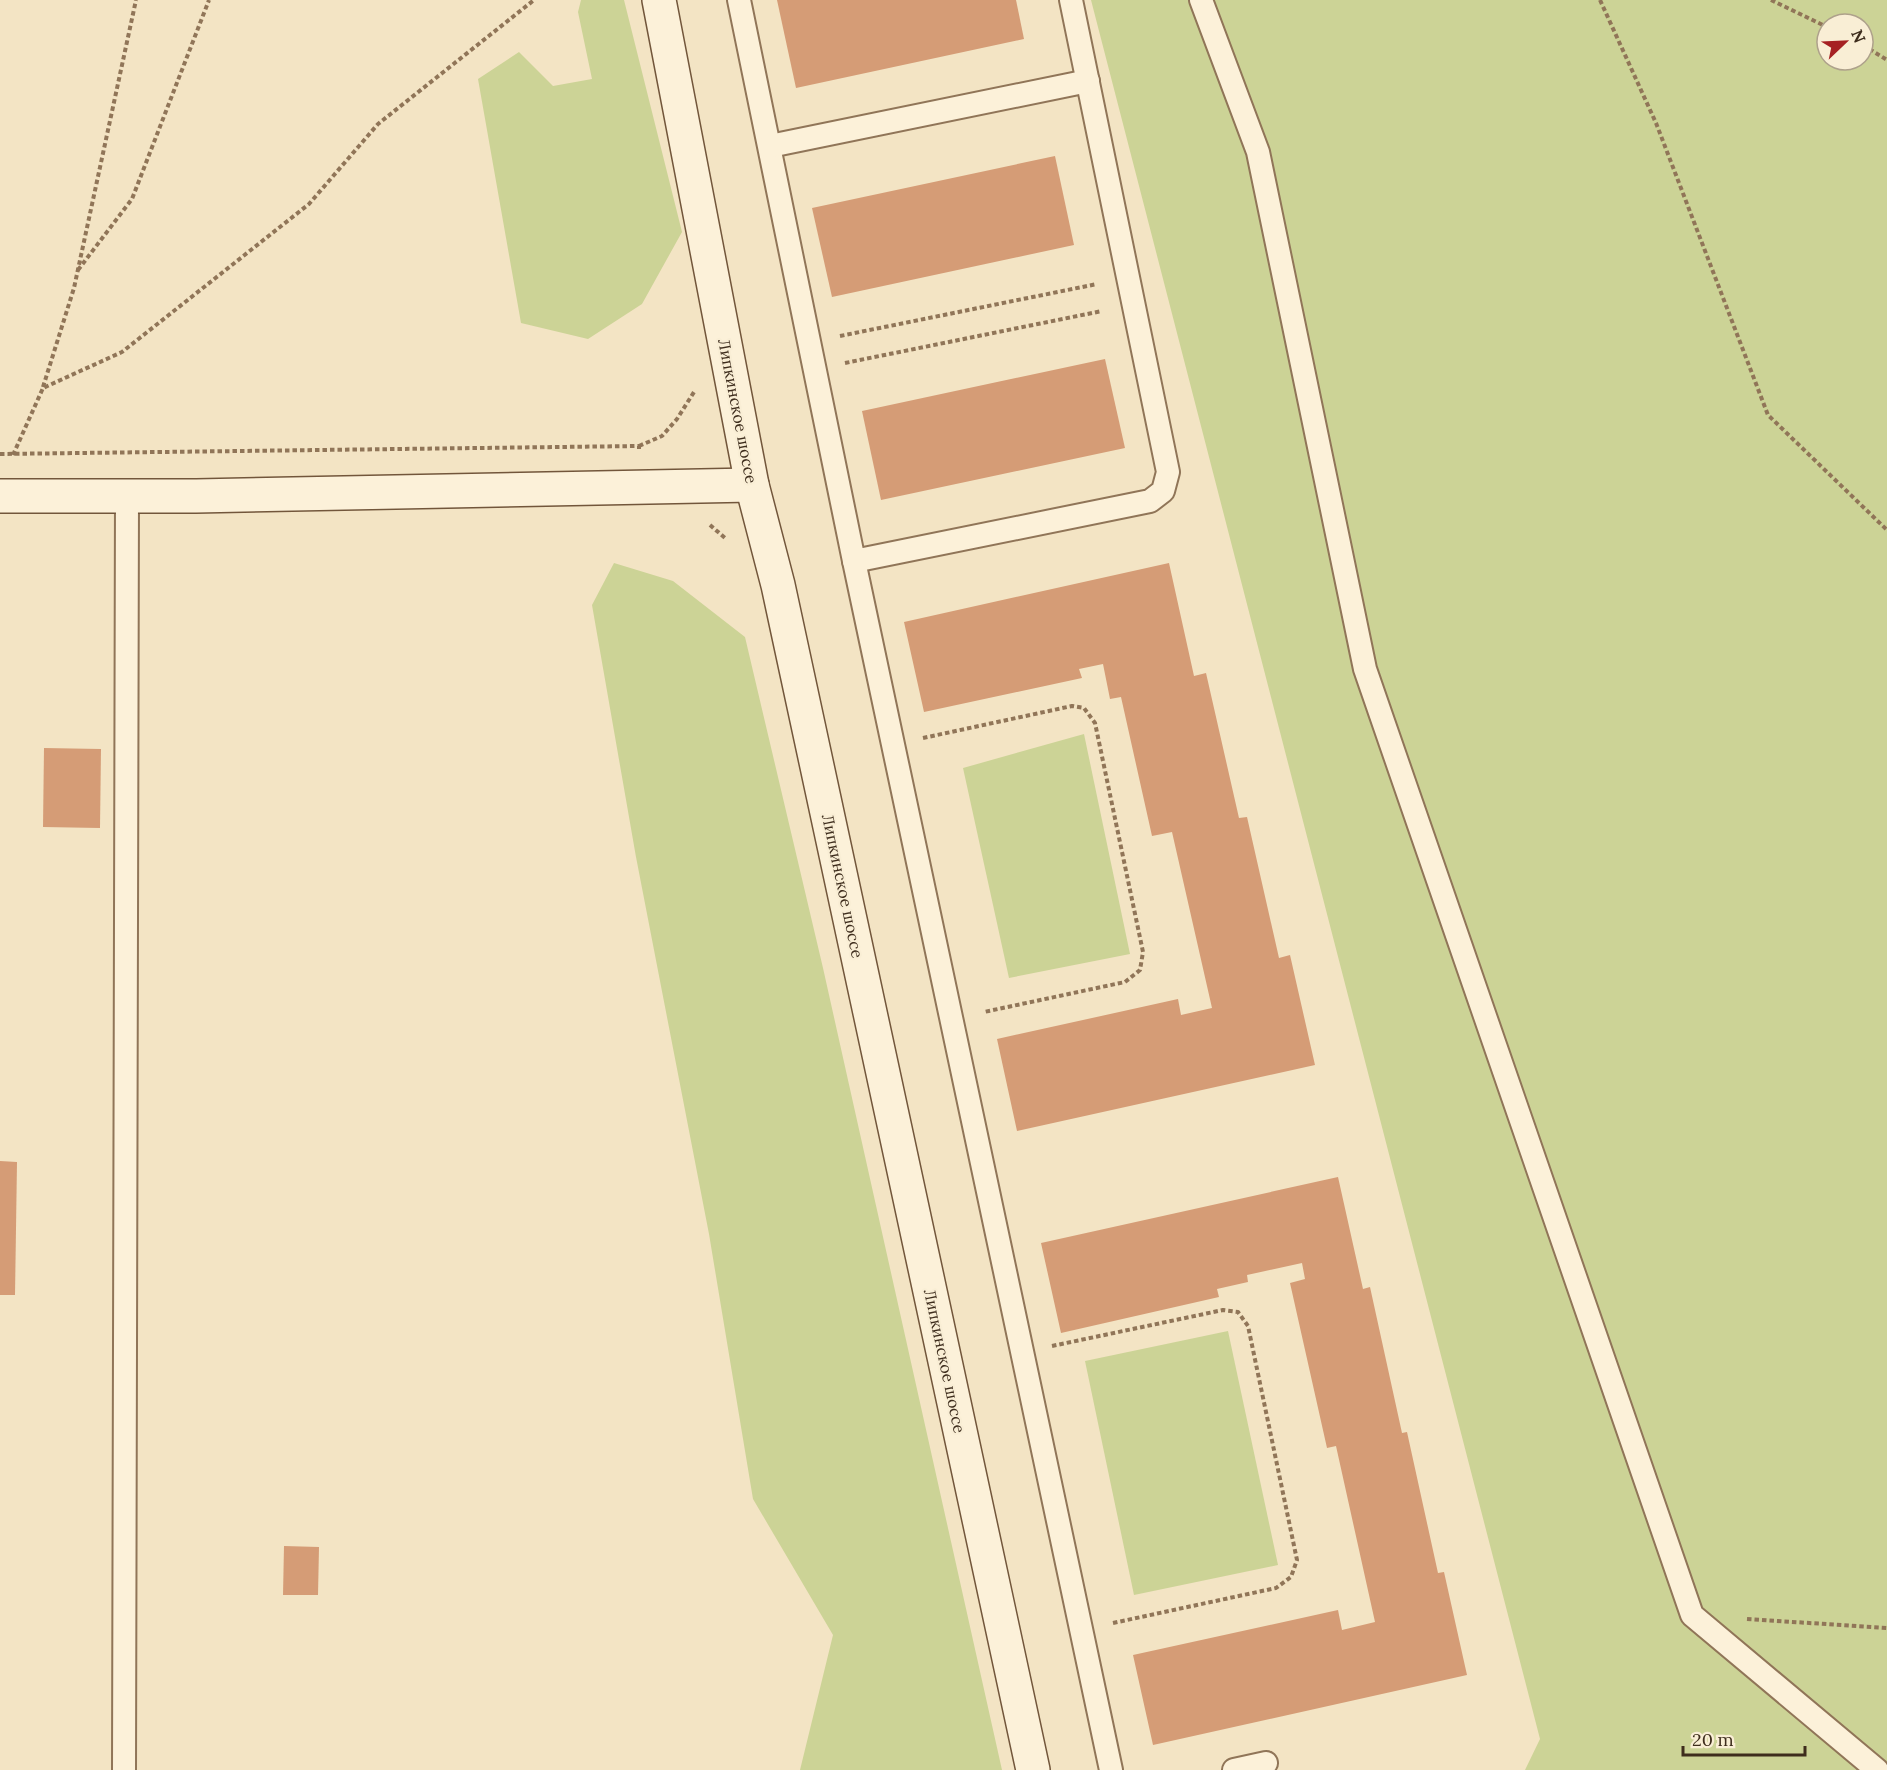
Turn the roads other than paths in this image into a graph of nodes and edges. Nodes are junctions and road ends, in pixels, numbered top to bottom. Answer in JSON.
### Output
{"nodes":[{"id":1,"x":659,"y":0,"type":"edge"},
{"id":2,"x":740,"y":0,"type":"edge"},
{"id":3,"x":1071,"y":0,"type":"edge"},
{"id":4,"x":1201,"y":0,"type":"edge"},
{"id":5,"x":1088,"y":81,"type":"junction"},
{"id":6,"x":770,"y":146,"type":"junction"},
{"id":7,"x":752,"y":485,"type":"junction"},
{"id":8,"x":128,"y":495,"type":"junction"},
{"id":9,"x":0,"y":496,"type":"edge"},
{"id":10,"x":854,"y":561,"type":"junction"},
{"id":11,"x":1266,"y":1763,"type":"dead end"},
{"id":12,"x":124,"y":1770,"type":"edge"},
{"id":13,"x":1033,"y":1770,"type":"edge"},
{"id":14,"x":1111,"y":1770,"type":"edge"},
{"id":15,"x":1234,"y":1770,"type":"edge"},
{"id":16,"x":1877,"y":1770,"type":"edge"}],
"edges":[{"from":1,"to":7,"type":"street","name":"Липкинское шоссе"},
{"from":2,"to":6,"type":"lane"},
{"from":3,"to":5,"type":"lane"},
{"from":4,"to":16,"type":"lane"},
{"from":5,"to":6,"type":"lane"},
{"from":5,"to":10,"type":"lane"},
{"from":6,"to":10,"type":"lane"},
{"from":7,"to":8,"type":"street"},
{"from":7,"to":13,"type":"street","name":"Липкинское шоссе"},
{"from":8,"to":9,"type":"street"},
{"from":8,"to":12,"type":"lane"},
{"from":10,"to":14,"type":"lane"},
{"from":11,"to":15,"type":"lane"}]}
